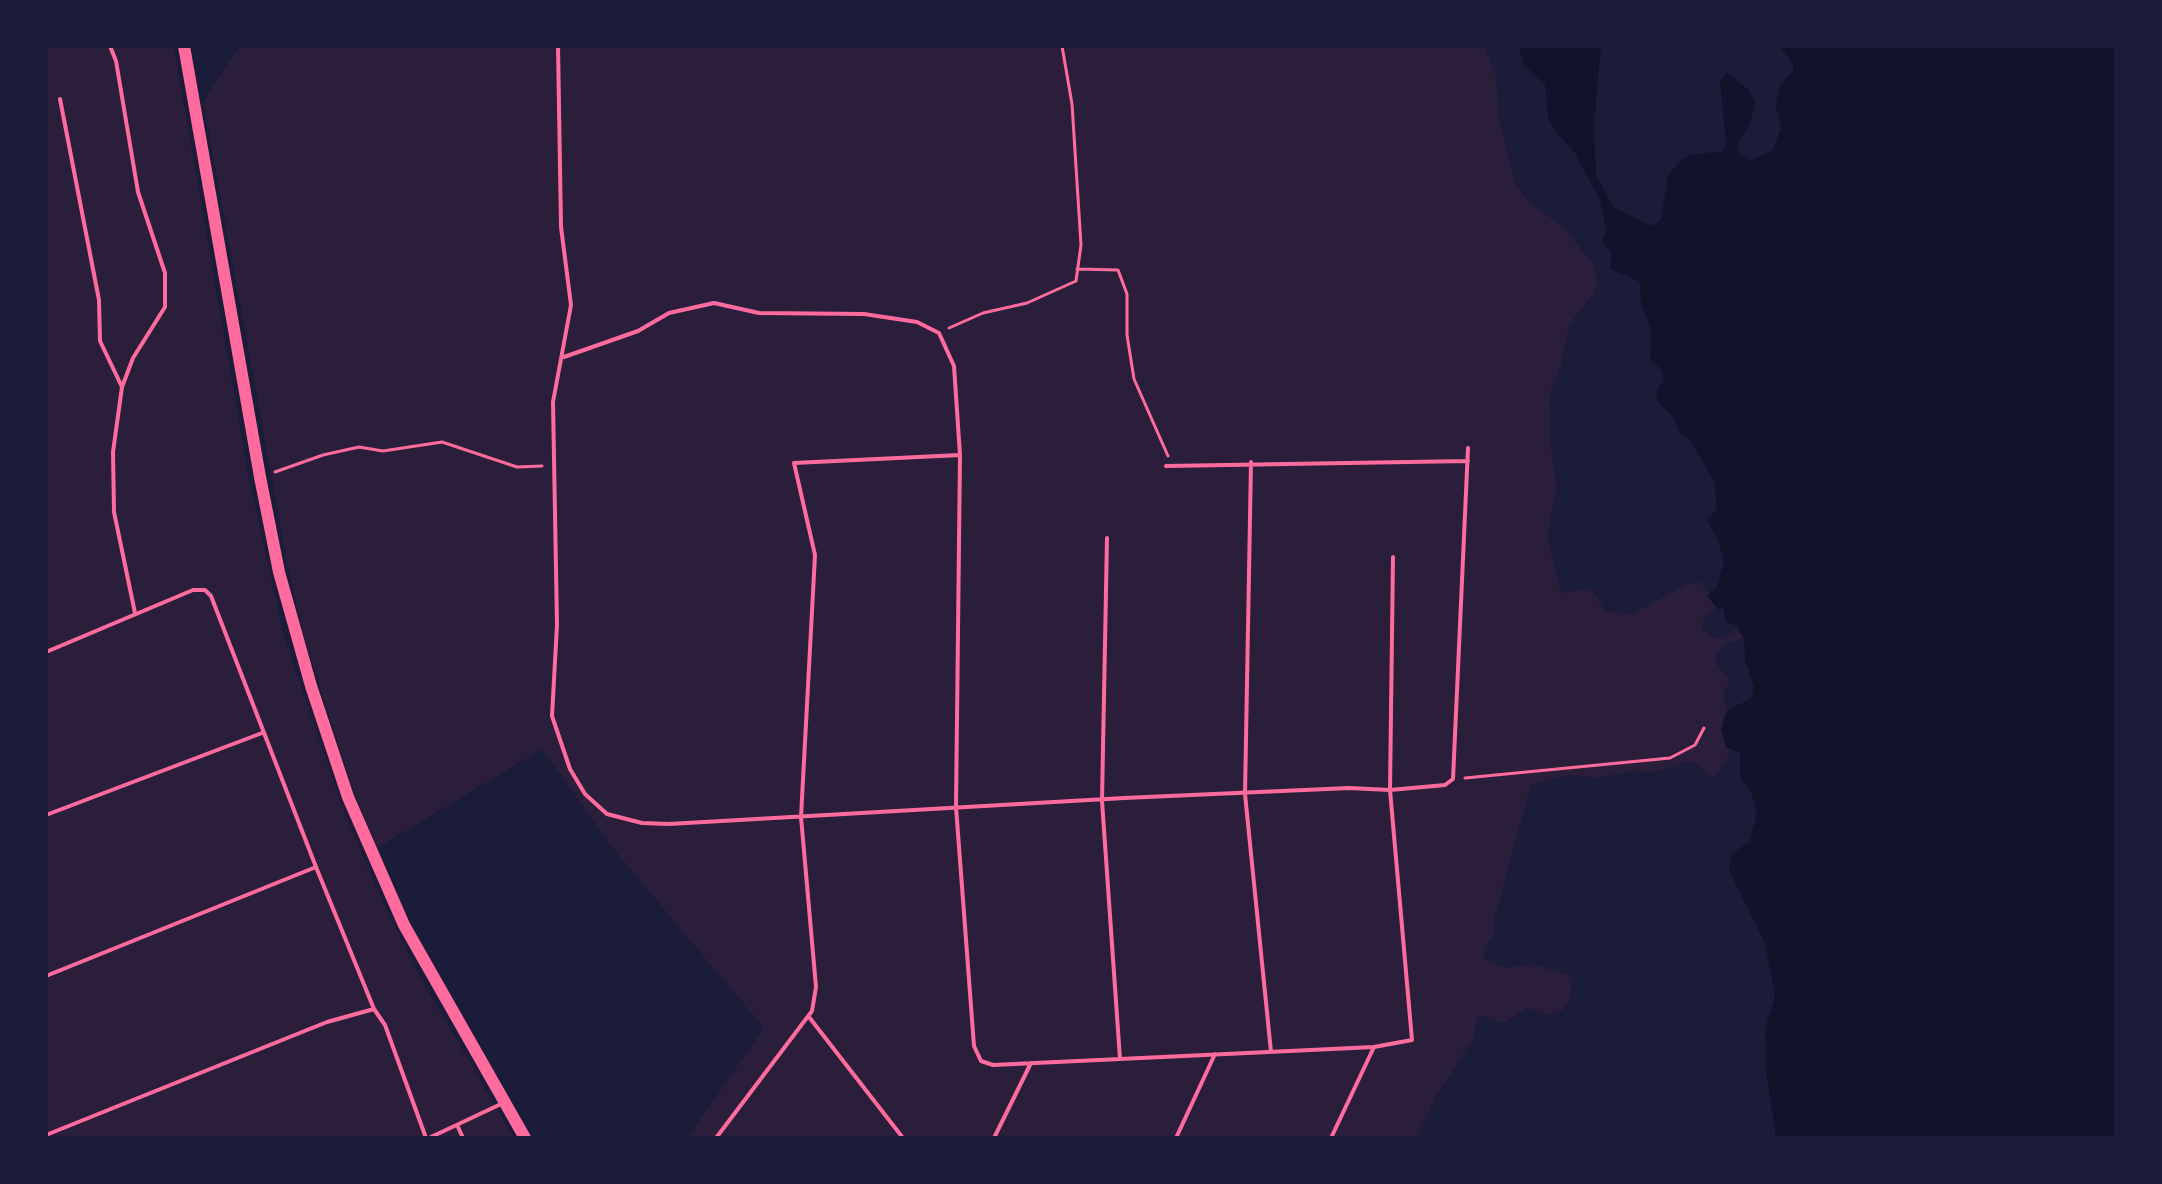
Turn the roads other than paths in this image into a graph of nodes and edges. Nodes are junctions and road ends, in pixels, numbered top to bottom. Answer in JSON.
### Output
{"nodes":[{"id":1,"x":110,"y":46,"type":"edge"},
{"id":2,"x":184,"y":46,"type":"edge"},
{"id":3,"x":558,"y":46,"type":"edge"},
{"id":4,"x":60,"y":99,"type":"dead end"},
{"id":5,"x":564,"y":357,"type":"junction"},
{"id":6,"x":122,"y":387,"type":"junction"},
{"id":7,"x":1468,"y":448,"type":"dead end"},
{"id":8,"x":960,"y":455,"type":"junction"},
{"id":9,"x":1468,"y":461,"type":"junction"},
{"id":10,"x":1251,"y":462,"type":"junction"},
{"id":11,"x":1169,"y":466,"type":"road end"},
{"id":12,"x":1107,"y":538,"type":"dead end"},
{"id":13,"x":1393,"y":557,"type":"dead end"},
{"id":14,"x":135,"y":614,"type":"junction"},
{"id":15,"x":46,"y":652,"type":"edge"},
{"id":16,"x":262,"y":733,"type":"junction"},
{"id":17,"x":1390,"y":790,"type":"junction"},
{"id":18,"x":1245,"y":794,"type":"junction"},
{"id":19,"x":1102,"y":801,"type":"junction"},
{"id":20,"x":956,"y":807,"type":"junction"},
{"id":21,"x":46,"y":815,"type":"edge"},
{"id":22,"x":801,"y":817,"type":"junction"},
{"id":23,"x":316,"y":867,"type":"junction"},
{"id":24,"x":46,"y":976,"type":"edge"},
{"id":25,"x":374,"y":1009,"type":"junction"},
{"id":26,"x":808,"y":1017,"type":"junction"},
{"id":27,"x":1374,"y":1047,"type":"junction"},
{"id":28,"x":1271,"y":1052,"type":"junction"},
{"id":29,"x":1215,"y":1054,"type":"junction"},
{"id":30,"x":1120,"y":1059,"type":"junction"},
{"id":31,"x":1031,"y":1063,"type":"junction"},
{"id":32,"x":503,"y":1103,"type":"junction"},
{"id":33,"x":458,"y":1127,"type":"junction"},
{"id":34,"x":46,"y":1135,"type":"edge"},
{"id":35,"x":427,"y":1138,"type":"edge"},
{"id":36,"x":463,"y":1138,"type":"edge"},
{"id":37,"x":525,"y":1138,"type":"edge"},
{"id":38,"x":716,"y":1138,"type":"edge"},
{"id":39,"x":903,"y":1138,"type":"edge"},
{"id":40,"x":994,"y":1138,"type":"edge"},
{"id":41,"x":1176,"y":1138,"type":"edge"},
{"id":42,"x":1331,"y":1138,"type":"edge"}],
"edges":[{"from":1,"to":6,"type":"lane"},
{"from":2,"to":32,"type":"highway"},
{"from":3,"to":5,"type":"lane"},
{"from":4,"to":6,"type":"lane"},
{"from":5,"to":8,"type":"lane"},
{"from":5,"to":22,"type":"lane"},
{"from":6,"to":14,"type":"lane"},
{"from":7,"to":9,"type":"lane"},
{"from":8,"to":20,"type":"lane"},
{"from":8,"to":22,"type":"lane"},
{"from":9,"to":10,"type":"lane"},
{"from":9,"to":17,"type":"lane"},
{"from":10,"to":11,"type":"lane"},
{"from":10,"to":18,"type":"lane"},
{"from":12,"to":19,"type":"lane"},
{"from":13,"to":17,"type":"lane"},
{"from":14,"to":15,"type":"lane"},
{"from":14,"to":16,"type":"lane"},
{"from":16,"to":21,"type":"lane"},
{"from":16,"to":23,"type":"lane"},
{"from":17,"to":18,"type":"lane"},
{"from":17,"to":27,"type":"lane"},
{"from":18,"to":19,"type":"lane"},
{"from":18,"to":28,"type":"lane"},
{"from":19,"to":20,"type":"lane"},
{"from":19,"to":30,"type":"lane"},
{"from":20,"to":22,"type":"lane"},
{"from":20,"to":31,"type":"lane"},
{"from":22,"to":26,"type":"lane"},
{"from":23,"to":24,"type":"lane"},
{"from":23,"to":25,"type":"lane"},
{"from":25,"to":34,"type":"lane"},
{"from":25,"to":35,"type":"lane"},
{"from":26,"to":38,"type":"lane"},
{"from":26,"to":39,"type":"lane"},
{"from":27,"to":28,"type":"lane"},
{"from":27,"to":42,"type":"lane"},
{"from":28,"to":29,"type":"lane"},
{"from":29,"to":30,"type":"lane"},
{"from":29,"to":41,"type":"lane"},
{"from":30,"to":31,"type":"lane"},
{"from":31,"to":40,"type":"lane"},
{"from":32,"to":33,"type":"lane"},
{"from":32,"to":37,"type":"highway"},
{"from":33,"to":35,"type":"lane"},
{"from":33,"to":36,"type":"lane"}]}
